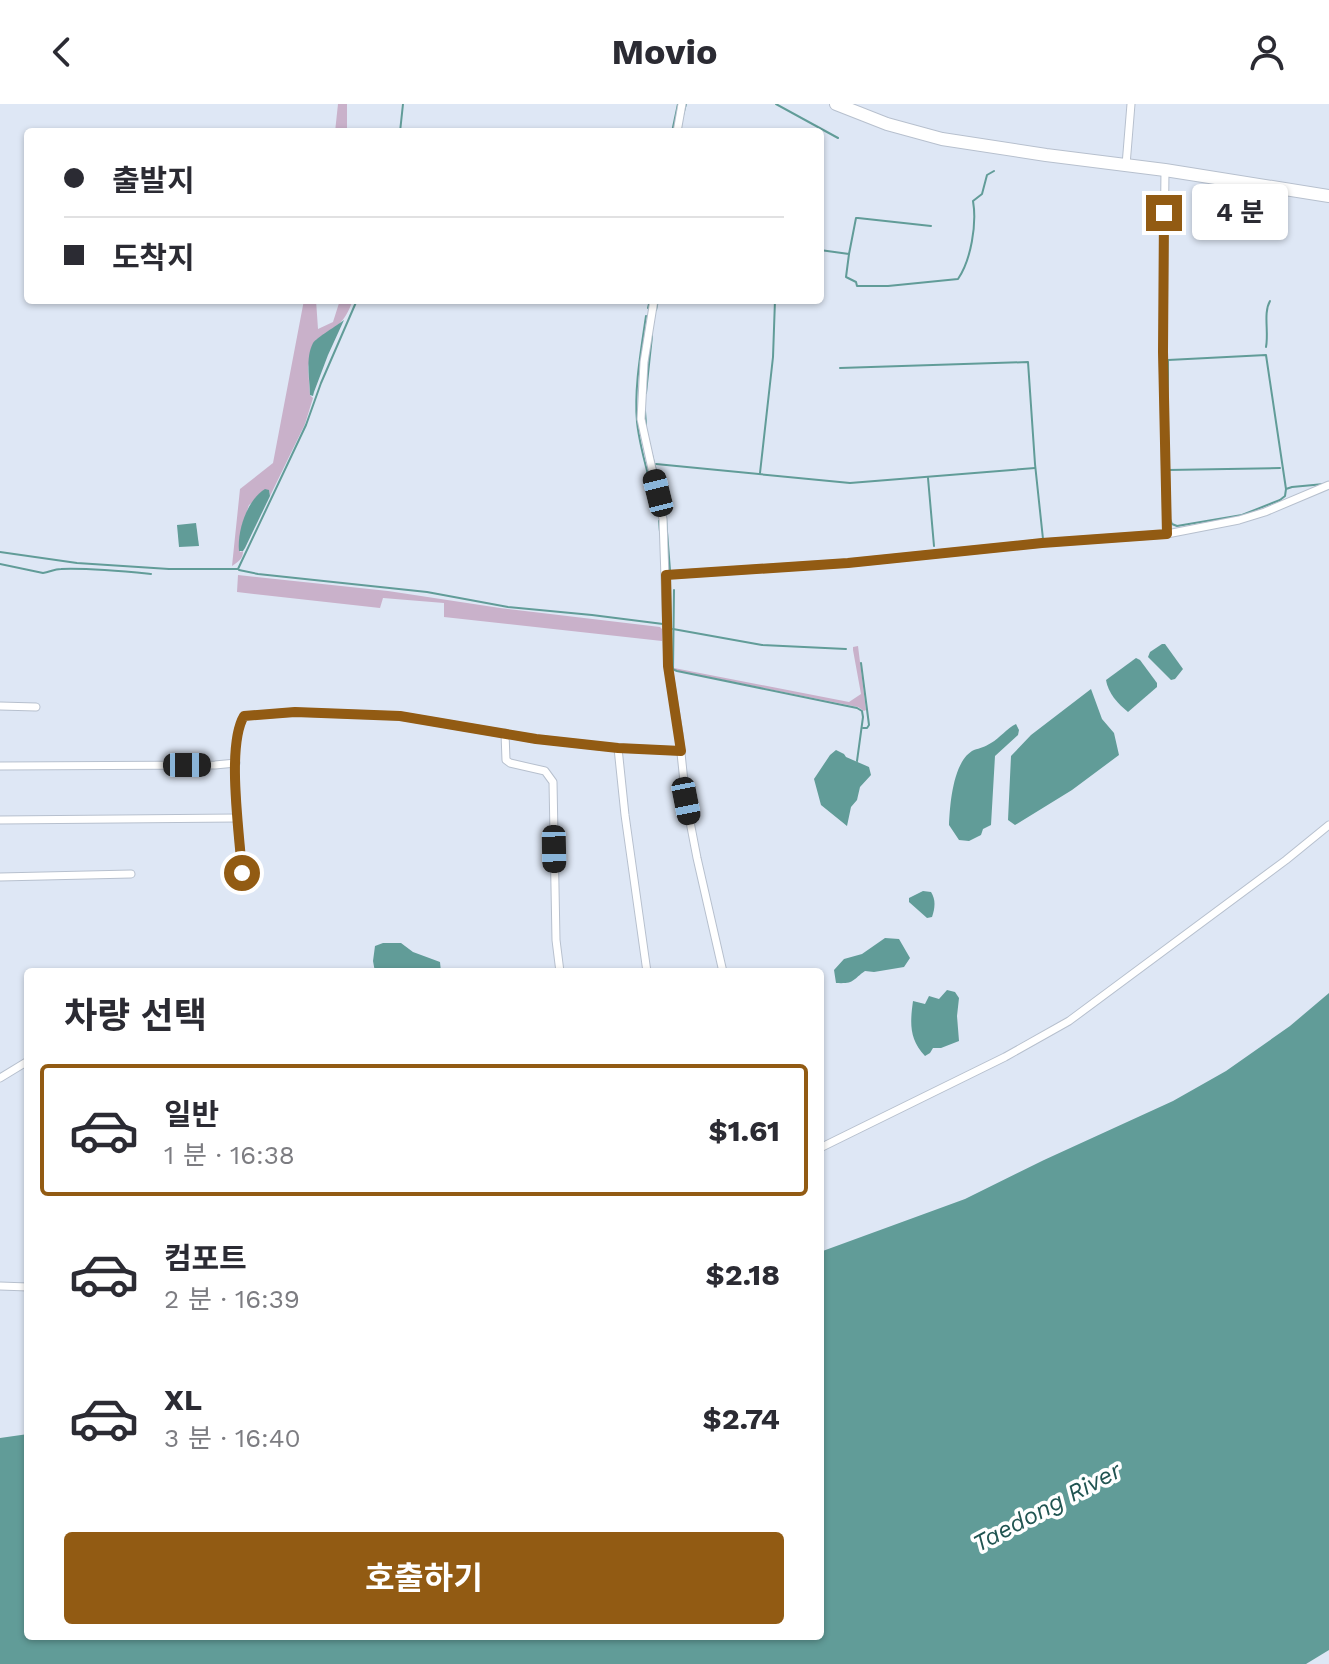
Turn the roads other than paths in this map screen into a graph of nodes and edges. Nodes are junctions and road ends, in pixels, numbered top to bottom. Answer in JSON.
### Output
{"nodes":[{"id":1,"x":682,"y":104,"type":"edge"},
{"id":2,"x":836,"y":104,"type":"edge"},
{"id":3,"x":1131,"y":104,"type":"edge"},
{"id":4,"x":678,"y":128,"type":"edge"},
{"id":5,"x":1126,"y":165,"type":"junction"},
{"id":6,"x":1165,"y":170,"type":"junction"},
{"id":7,"x":1329,"y":196,"type":"edge"},
{"id":8,"x":653,"y":304,"type":"edge"},
{"id":9,"x":1329,"y":485,"type":"edge"},
{"id":10,"x":1167,"y":534,"type":"junction"},
{"id":11,"x":666,"y":575,"type":"junction"},
{"id":12,"x":0,"y":706,"type":"edge"},
{"id":13,"x":21,"y":706,"type":"junction"},
{"id":14,"x":36,"y":707,"type":"dead end"},
{"id":15,"x":21,"y":717,"type":"dead end"},
{"id":16,"x":505,"y":733,"type":"junction"},
{"id":17,"x":618,"y":748,"type":"junction"},
{"id":18,"x":681,"y":751,"type":"junction"},
{"id":19,"x":236,"y":763,"type":"junction"},
{"id":20,"x":0,"y":766,"type":"edge"},
{"id":21,"x":237,"y":818,"type":"junction"},
{"id":22,"x":0,"y":820,"type":"edge"},
{"id":23,"x":1329,"y":825,"type":"edge"},
{"id":24,"x":242,"y":873,"type":"dead end"},
{"id":25,"x":131,"y":874,"type":"dead end"},
{"id":26,"x":0,"y":877,"type":"edge"},
{"id":27,"x":560,"y":968,"type":"edge"},
{"id":28,"x":646,"y":968,"type":"edge"},
{"id":29,"x":722,"y":968,"type":"edge"},
{"id":30,"x":24,"y":1063,"type":"edge"},
{"id":31,"x":0,"y":1078,"type":"edge"},
{"id":32,"x":824,"y":1146,"type":"edge"},
{"id":33,"x":0,"y":1286,"type":"edge"},
{"id":34,"x":24,"y":1287,"type":"edge"}],
"edges":[{"from":1,"to":4,"type":"street"},
{"from":2,"to":5,"type":"main road"},
{"from":3,"to":5,"type":"street"},
{"from":5,"to":6,"type":"main road"},
{"from":6,"to":7,"type":"main road"},
{"from":6,"to":10,"type":"street"},
{"from":8,"to":11,"type":"street"},
{"from":9,"to":10,"type":"street"},
{"from":10,"to":11,"type":"street"},
{"from":11,"to":18,"type":"street"},
{"from":12,"to":13,"type":"street"},
{"from":13,"to":14,"type":"street"},
{"from":13,"to":15,"type":"street"},
{"from":16,"to":17,"type":"street"},
{"from":16,"to":19,"type":"street"},
{"from":16,"to":27,"type":"street"},
{"from":17,"to":18,"type":"street"},
{"from":17,"to":28,"type":"street"},
{"from":18,"to":29,"type":"street"},
{"from":19,"to":20,"type":"street"},
{"from":19,"to":21,"type":"street"},
{"from":21,"to":22,"type":"street"},
{"from":21,"to":24,"type":"street"},
{"from":23,"to":32,"type":"street"},
{"from":25,"to":26,"type":"street"},
{"from":30,"to":31,"type":"street"},
{"from":33,"to":34,"type":"street"}]}
